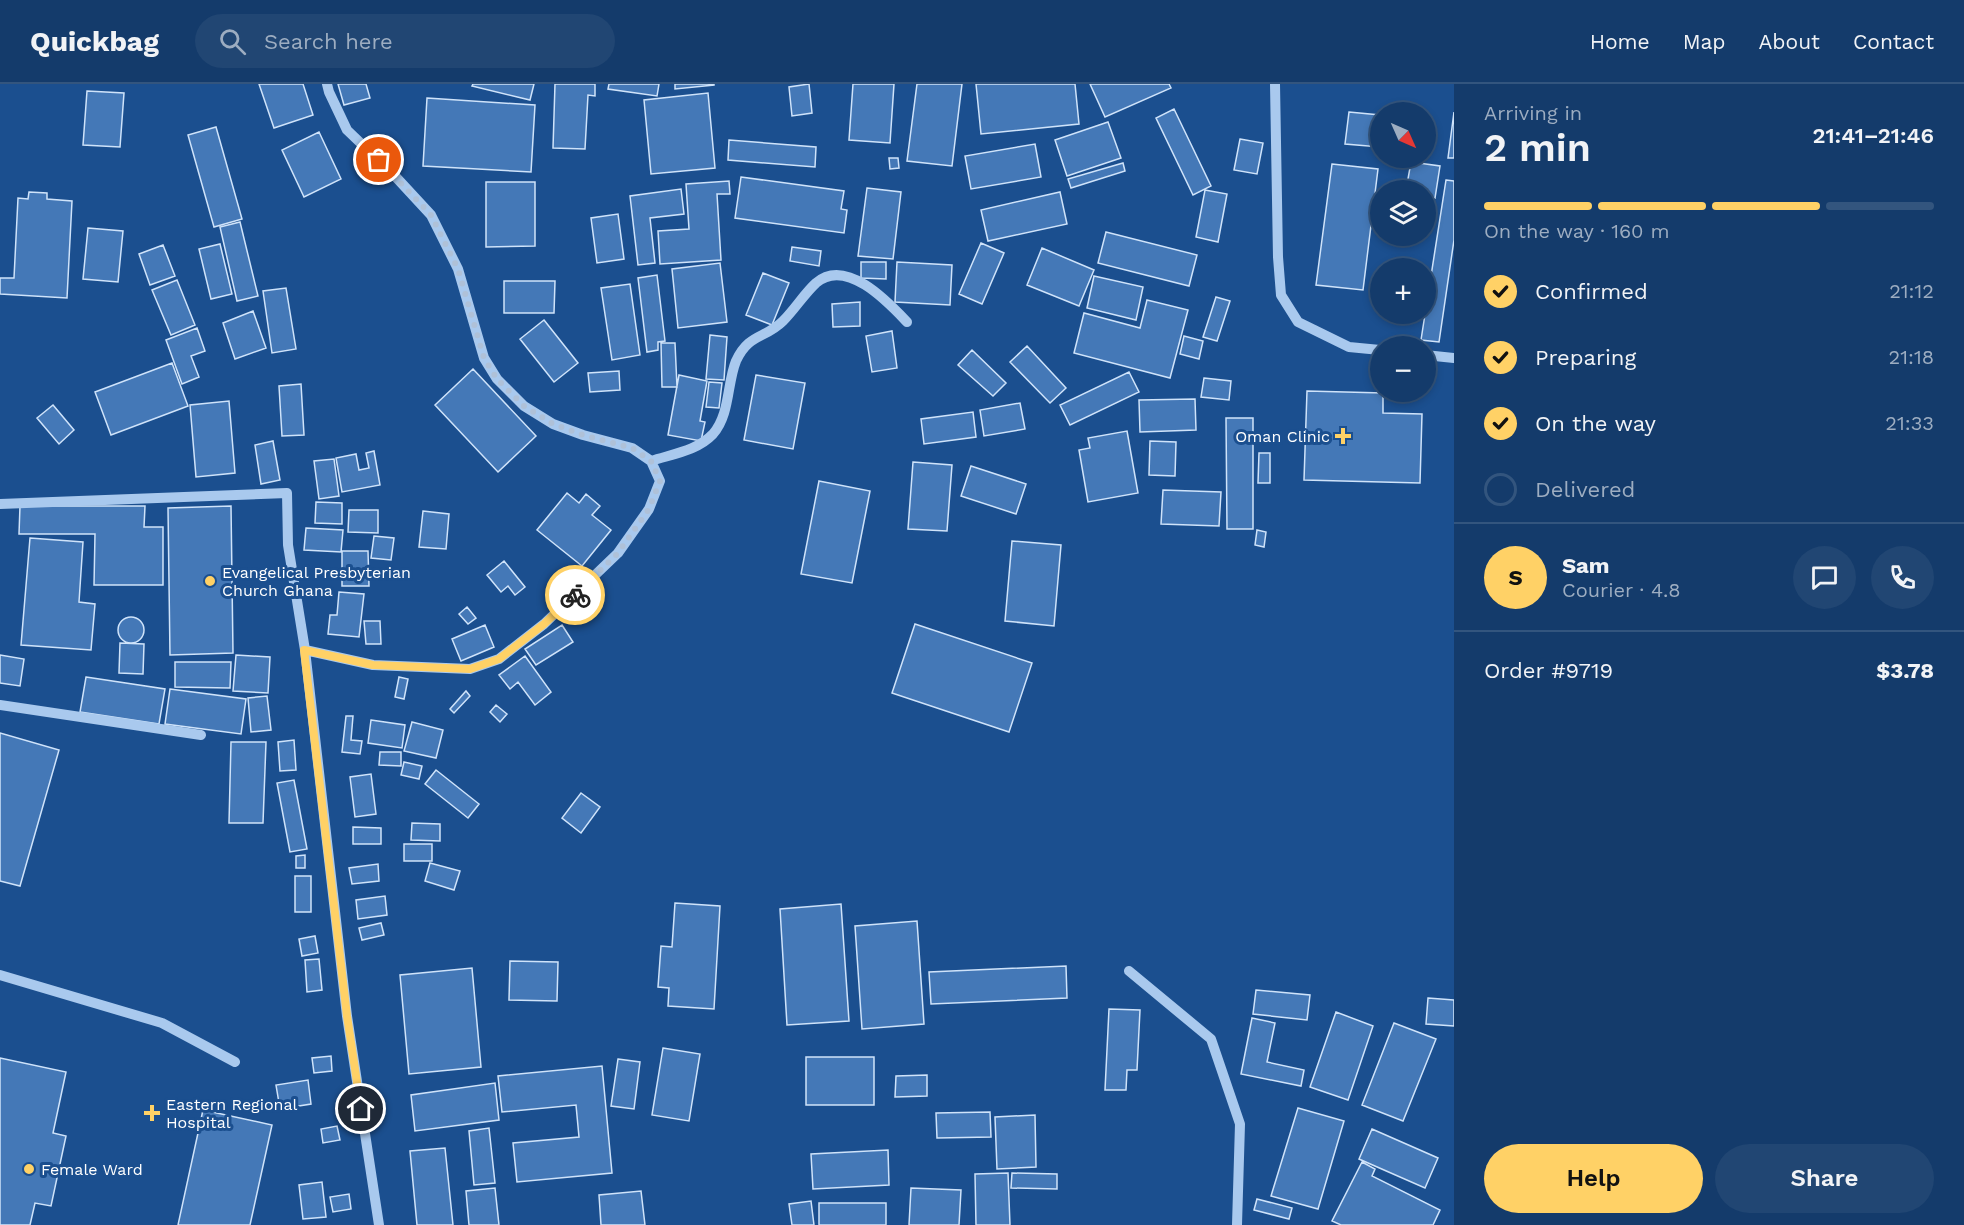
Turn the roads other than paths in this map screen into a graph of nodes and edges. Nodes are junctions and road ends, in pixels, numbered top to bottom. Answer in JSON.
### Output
{"nodes":[{"id":1,"x":327,"y":84,"type":"edge"},
{"id":2,"x":1275,"y":84,"type":"edge"},
{"id":3,"x":907,"y":322,"type":"dead end"},
{"id":4,"x":1370,"y":349,"type":"edge"},
{"id":5,"x":1436,"y":356,"type":"edge"},
{"id":6,"x":1454,"y":358,"type":"edge"},
{"id":7,"x":651,"y":461,"type":"junction"},
{"id":8,"x":0,"y":504,"type":"edge"},
{"id":9,"x":304,"y":650,"type":"junction"},
{"id":10,"x":0,"y":705,"type":"edge"},
{"id":11,"x":201,"y":735,"type":"dead end"},
{"id":12,"x":1129,"y":971,"type":"dead end"},
{"id":13,"x":0,"y":975,"type":"edge"},
{"id":14,"x":235,"y":1062,"type":"dead end"},
{"id":15,"x":380,"y":1225,"type":"edge"},
{"id":16,"x":1237,"y":1225,"type":"edge"}],
"edges":[{"from":1,"to":7,"type":"street"},
{"from":2,"to":4,"type":"street"},
{"from":3,"to":7,"type":"street"},
{"from":5,"to":6,"type":"street"},
{"from":7,"to":9,"type":"street"},
{"from":8,"to":9,"type":"street"},
{"from":9,"to":15,"type":"street"},
{"from":10,"to":11,"type":"street"},
{"from":12,"to":16,"type":"street"},
{"from":13,"to":14,"type":"street"}]}
